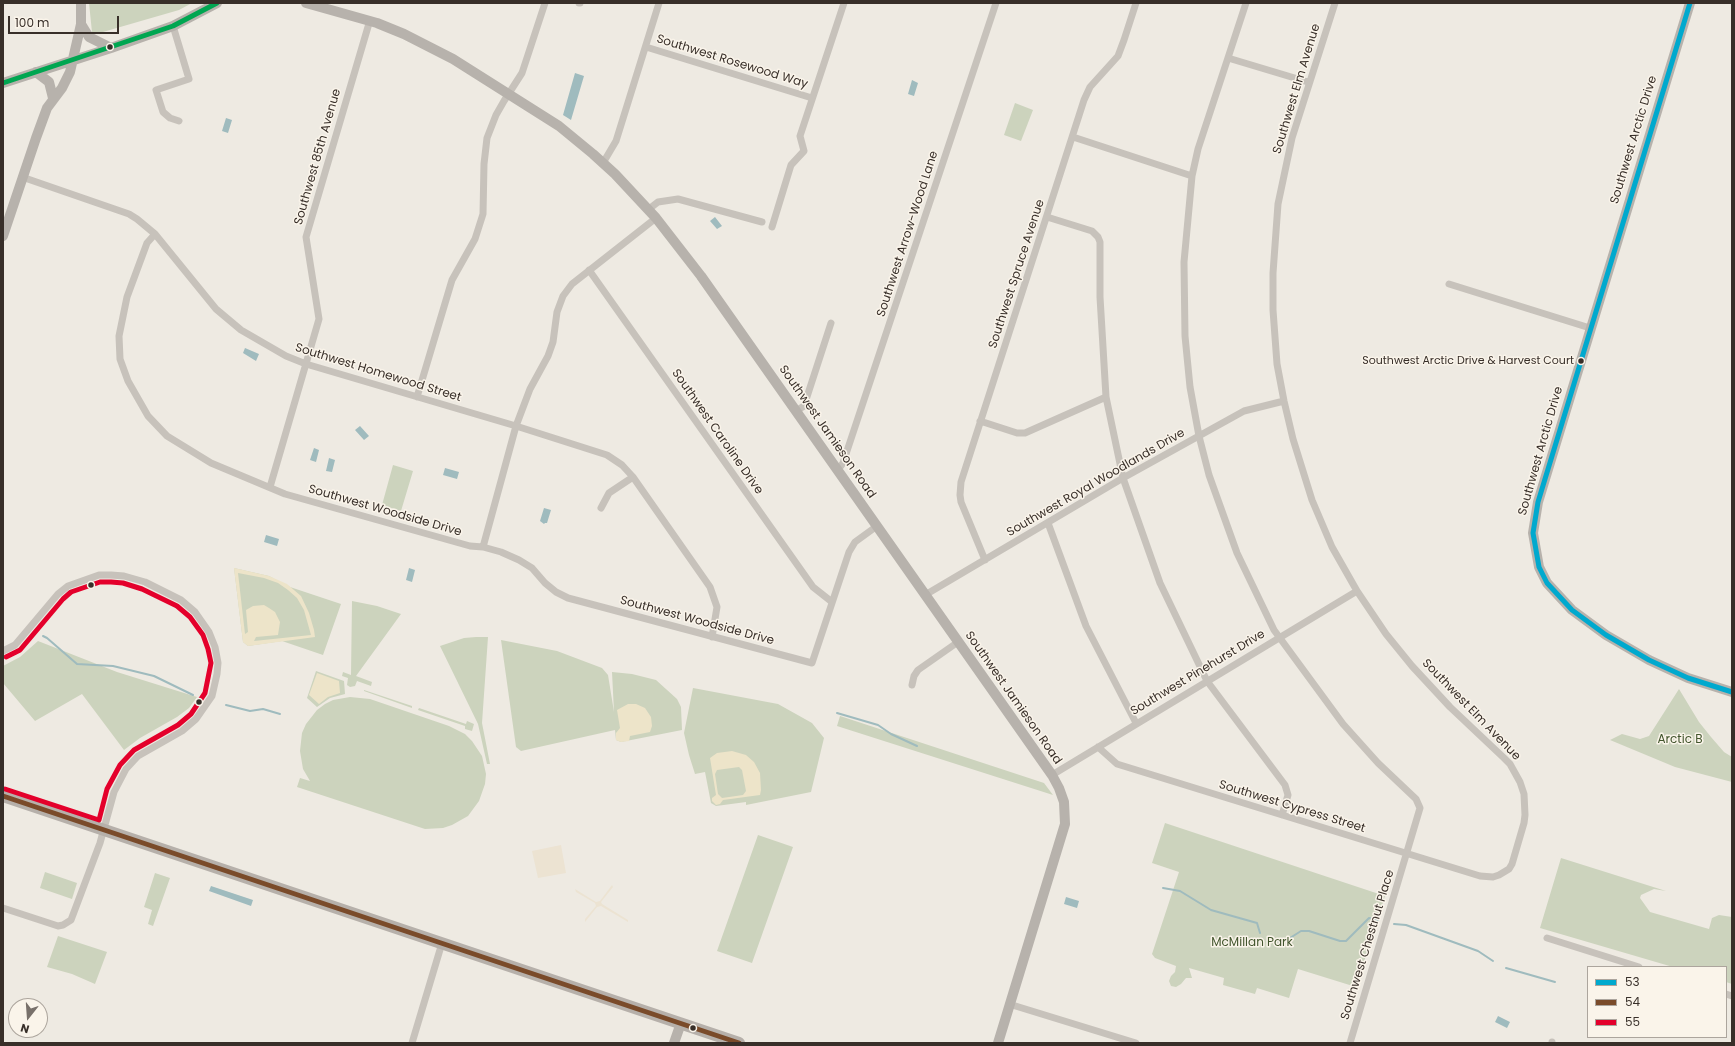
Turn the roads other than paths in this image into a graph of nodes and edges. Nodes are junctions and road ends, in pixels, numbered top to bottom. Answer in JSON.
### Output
{"nodes":[{"id":1,"x":81,"y":3,"type":"edge"},
{"id":2,"x":217,"y":3,"type":"edge"},
{"id":3,"x":306,"y":3,"type":"edge"},
{"id":4,"x":545,"y":3,"type":"edge"},
{"id":5,"x":659,"y":3,"type":"edge"},
{"id":6,"x":844,"y":3,"type":"edge"},
{"id":7,"x":996,"y":3,"type":"edge"},
{"id":8,"x":1136,"y":3,"type":"edge"},
{"id":9,"x":1246,"y":3,"type":"edge"},
{"id":10,"x":1335,"y":3,"type":"edge"},
{"id":11,"x":1690,"y":3,"type":"edge"},
{"id":12,"x":370,"y":20,"type":"junction"},
{"id":13,"x":81,"y":24,"type":"junction"},
{"id":14,"x":173,"y":26,"type":"junction"},
{"id":15,"x":646,"y":47,"type":"junction"},
{"id":16,"x":111,"y":48,"type":"junction"},
{"id":17,"x":1228,"y":58,"type":"junction"},
{"id":18,"x":72,"y":61,"type":"junction"},
{"id":19,"x":36,"y":72,"type":"junction"},
{"id":20,"x":1308,"y":82,"type":"junction"},
{"id":21,"x":3,"y":83,"type":"edge"},
{"id":22,"x":507,"y":94,"type":"junction"},
{"id":23,"x":53,"y":98,"type":"junction"},
{"id":24,"x":812,"y":98,"type":"junction"},
{"id":25,"x":179,"y":121,"type":"dead end"},
{"id":26,"x":1073,"y":137,"type":"junction"},
{"id":27,"x":603,"y":163,"type":"junction"},
{"id":28,"x":1192,"y":176,"type":"junction"},
{"id":29,"x":22,"y":177,"type":"junction"},
{"id":30,"x":649,"y":209,"type":"junction"},
{"id":31,"x":1047,"y":217,"type":"junction"},
{"id":32,"x":656,"y":218,"type":"junction"},
{"id":33,"x":762,"y":222,"type":"dead end"},
{"id":34,"x":772,"y":227,"type":"dead end"},
{"id":35,"x":155,"y":234,"type":"junction"},
{"id":36,"x":3,"y":236,"type":"edge"},
{"id":37,"x":589,"y":270,"type":"junction"},
{"id":38,"x":1449,"y":284,"type":"dead end"},
{"id":39,"x":832,"y":323,"type":"dead end"},
{"id":40,"x":1590,"y":328,"type":"junction"},
{"id":41,"x":306,"y":364,"type":"junction"},
{"id":42,"x":417,"y":397,"type":"junction"},
{"id":43,"x":1106,"y":397,"type":"junction"},
{"id":44,"x":1284,"y":401,"type":"junction"},
{"id":45,"x":796,"y":412,"type":"junction"},
{"id":46,"x":980,"y":421,"type":"junction"},
{"id":47,"x":516,"y":426,"type":"junction"},
{"id":48,"x":1199,"y":436,"type":"junction"},
{"id":49,"x":838,"y":470,"type":"junction"},
{"id":50,"x":633,"y":477,"type":"junction"},
{"id":51,"x":1123,"y":478,"type":"junction"},
{"id":52,"x":270,"y":487,"type":"junction"},
{"id":53,"x":601,"y":508,"type":"dead end"},
{"id":54,"x":1048,"y":523,"type":"junction"},
{"id":55,"x":877,"y":526,"type":"junction"},
{"id":56,"x":482,"y":547,"type":"junction"},
{"id":57,"x":985,"y":560,"type":"junction"},
{"id":58,"x":1357,"y":591,"type":"junction"},
{"id":59,"x":925,"y":595,"type":"junction"},
{"id":60,"x":832,"y":602,"type":"junction"},
{"id":61,"x":712,"y":637,"type":"junction"},
{"id":62,"x":1280,"y":638,"type":"junction"},
{"id":63,"x":958,"y":642,"type":"junction"},
{"id":64,"x":3,"y":651,"type":"edge"},
{"id":65,"x":1207,"y":681,"type":"junction"},
{"id":66,"x":912,"y":685,"type":"dead end"},
{"id":67,"x":1732,"y":692,"type":"edge"},
{"id":68,"x":1136,"y":724,"type":"junction"},
{"id":69,"x":1098,"y":747,"type":"junction"},
{"id":70,"x":1052,"y":775,"type":"junction"},
{"id":71,"x":3,"y":796,"type":"edge"},
{"id":72,"x":1282,"y":815,"type":"junction"},
{"id":73,"x":104,"y":829,"type":"junction"},
{"id":74,"x":1407,"y":853,"type":"junction"},
{"id":75,"x":1486,"y":877,"type":"joint"},
{"id":76,"x":3,"y":908,"type":"edge"},
{"id":77,"x":1547,"y":938,"type":"dead end"},
{"id":78,"x":442,"y":943,"type":"junction"},
{"id":79,"x":1635,"y":966,"type":"edge"},
{"id":80,"x":1009,"y":1004,"type":"junction"},
{"id":81,"x":681,"y":1024,"type":"junction"},
{"id":82,"x":412,"y":1043,"type":"edge"},
{"id":83,"x":674,"y":1043,"type":"edge"},
{"id":84,"x":739,"y":1043,"type":"edge"},
{"id":85,"x":998,"y":1043,"type":"edge"},
{"id":86,"x":1136,"y":1043,"type":"edge"},
{"id":87,"x":1350,"y":1043,"type":"edge"}],
"edges":[{"from":1,"to":13,"type":"street"},
{"from":2,"to":14,"type":"street"},
{"from":3,"to":12,"type":"street","name":"Southwest Jamieson Road"},
{"from":4,"to":22,"type":"street"},
{"from":5,"to":15,"type":"street"},
{"from":6,"to":24,"type":"street"},
{"from":7,"to":49,"type":"street","name":"Southwest Arrow-Wood Lane"},
{"from":8,"to":26,"type":"street","name":"Southwest Spruce Avenue"},
{"from":9,"to":17,"type":"street","name":"Southwest Chestnut Place"},
{"from":10,"to":20,"type":"street","name":"Southwest Elm Avenue"},
{"from":11,"to":40,"type":"street","name":"Southwest Arctic Drive"},
{"from":12,"to":22,"type":"street","name":"Southwest Jamieson Road"},
{"from":12,"to":41,"type":"street","name":"Southwest 85th Avenue"},
{"from":13,"to":16,"type":"street"},
{"from":13,"to":18,"type":"street"},
{"from":14,"to":16,"type":"street"},
{"from":14,"to":25,"type":"street"},
{"from":15,"to":24,"type":"street","name":"Southwest Rosewood Way"},
{"from":15,"to":27,"type":"street"},
{"from":16,"to":18,"type":"street"},
{"from":17,"to":20,"type":"street"},
{"from":17,"to":28,"type":"street","name":"Southwest Chestnut Place"},
{"from":18,"to":19,"type":"street"},
{"from":18,"to":23,"type":"street"},
{"from":19,"to":21,"type":"street"},
{"from":19,"to":23,"type":"street"},
{"from":20,"to":44,"type":"street","name":"Southwest Elm Avenue"},
{"from":22,"to":27,"type":"street","name":"Southwest Jamieson Road"},
{"from":22,"to":42,"type":"street"},
{"from":23,"to":29,"type":"street"},
{"from":24,"to":34,"type":"street"},
{"from":26,"to":28,"type":"street"},
{"from":26,"to":31,"type":"street","name":"Southwest Spruce Avenue"},
{"from":27,"to":30,"type":"street","name":"Southwest Jamieson Road"},
{"from":28,"to":48,"type":"street","name":"Southwest Chestnut Place"},
{"from":29,"to":35,"type":"street","name":"Southwest Homewood Street"},
{"from":29,"to":36,"type":"street"},
{"from":30,"to":32,"type":"street","name":"Southwest Jamieson Road"},
{"from":30,"to":33,"type":"street"},
{"from":31,"to":43,"type":"street"},
{"from":31,"to":46,"type":"street","name":"Southwest Spruce Avenue"},
{"from":32,"to":37,"type":"street"},
{"from":32,"to":45,"type":"street","name":"Southwest Jamieson Road"},
{"from":35,"to":41,"type":"street","name":"Southwest Homewood Street"},
{"from":35,"to":52,"type":"street","name":"Southwest Woodside Drive"},
{"from":37,"to":47,"type":"street"},
{"from":37,"to":60,"type":"street","name":"Southwest Caroline Drive"},
{"from":38,"to":40,"type":"street"},
{"from":39,"to":45,"type":"street"},
{"from":40,"to":67,"type":"street","name":"Southwest Arctic Drive"},
{"from":41,"to":42,"type":"street","name":"Southwest Homewood Street"},
{"from":41,"to":52,"type":"street","name":"Southwest 85th Avenue"},
{"from":42,"to":47,"type":"street","name":"Southwest Homewood Street"},
{"from":43,"to":46,"type":"street"},
{"from":43,"to":51,"type":"street"},
{"from":44,"to":48,"type":"street","name":"Southwest Royal Woodlands Drive"},
{"from":44,"to":58,"type":"street","name":"Southwest Elm Avenue"},
{"from":45,"to":49,"type":"street","name":"Southwest Jamieson Road"},
{"from":46,"to":57,"type":"street","name":"Southwest Spruce Avenue"},
{"from":47,"to":50,"type":"street","name":"Southwest Homewood Street"},
{"from":47,"to":56,"type":"street"},
{"from":48,"to":51,"type":"street","name":"Southwest Royal Woodlands Drive"},
{"from":48,"to":62,"type":"street","name":"Southwest Chestnut Place"},
{"from":49,"to":55,"type":"street","name":"Southwest Jamieson Road"},
{"from":50,"to":53,"type":"street"},
{"from":50,"to":61,"type":"street","name":"Southwest Homewood Street"},
{"from":51,"to":54,"type":"street","name":"Southwest Royal Woodlands Drive"},
{"from":51,"to":65,"type":"street"},
{"from":52,"to":56,"type":"street","name":"Southwest Woodside Drive"},
{"from":54,"to":57,"type":"street","name":"Southwest Royal Woodlands Drive"},
{"from":54,"to":68,"type":"street"},
{"from":55,"to":59,"type":"street","name":"Southwest Jamieson Road"},
{"from":55,"to":60,"type":"street"},
{"from":56,"to":61,"type":"street","name":"Southwest Woodside Drive"},
{"from":57,"to":59,"type":"street","name":"Southwest Royal Woodlands Drive"},
{"from":58,"to":62,"type":"street","name":"Southwest Pinehurst Drive"},
{"from":58,"to":75,"type":"street","name":"Southwest Elm Avenue"},
{"from":59,"to":63,"type":"street","name":"Southwest Jamieson Road"},
{"from":60,"to":61,"type":"street","name":"Southwest Woodside Drive"},
{"from":62,"to":65,"type":"street","name":"Southwest Pinehurst Drive"},
{"from":62,"to":74,"type":"street","name":"Southwest Chestnut Place"},
{"from":63,"to":66,"type":"street"},
{"from":63,"to":70,"type":"street","name":"Southwest Jamieson Road"},
{"from":64,"to":73,"type":"street"},
{"from":65,"to":68,"type":"street","name":"Southwest Pinehurst Drive"},
{"from":65,"to":72,"type":"street"},
{"from":68,"to":69,"type":"street","name":"Southwest Pinehurst Drive"},
{"from":69,"to":70,"type":"street","name":"Southwest Pinehurst Drive"},
{"from":69,"to":72,"type":"street","name":"Southwest Cypress Street"},
{"from":70,"to":80,"type":"street","name":"Southwest Jamieson Road"},
{"from":71,"to":73,"type":"main road"},
{"from":72,"to":74,"type":"street","name":"Southwest Cypress Street"},
{"from":73,"to":76,"type":"street"},
{"from":73,"to":78,"type":"main road"},
{"from":74,"to":75,"type":"street","name":"Southwest Cypress Street"},
{"from":74,"to":87,"type":"street","name":"Southwest Chestnut Place"},
{"from":77,"to":79,"type":"street"},
{"from":78,"to":81,"type":"main road"},
{"from":78,"to":82,"type":"street"},
{"from":80,"to":85,"type":"street","name":"Southwest Jamieson Road"},
{"from":80,"to":86,"type":"street"},
{"from":81,"to":83,"type":"street"},
{"from":81,"to":84,"type":"main road"}]}
